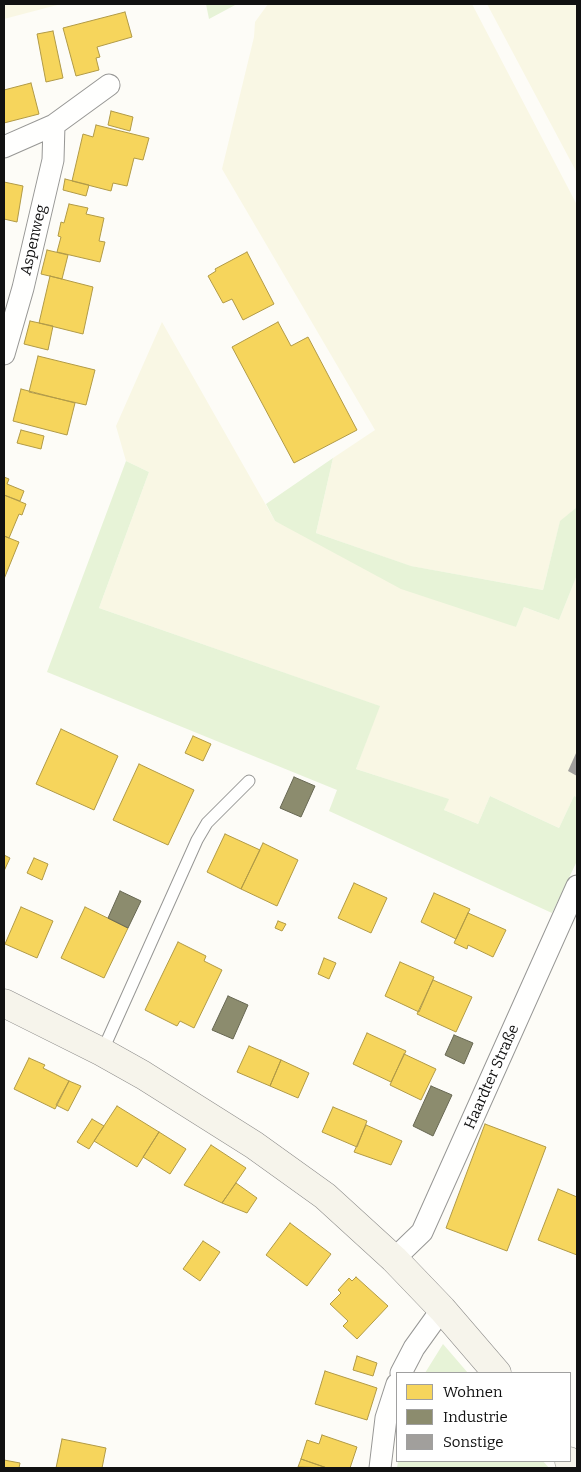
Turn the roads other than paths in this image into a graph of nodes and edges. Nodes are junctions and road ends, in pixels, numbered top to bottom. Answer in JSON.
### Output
{"nodes":[{"id":1,"x":109,"y":86,"type":"dead end"},
{"id":2,"x":54,"y":125,"type":"junction"},
{"id":3,"x":4,"y":147,"type":"edge"},
{"id":4,"x":4,"y":354,"type":"edge"},
{"id":5,"x":249,"y":780,"type":"dead end"},
{"id":6,"x":577,"y":886,"type":"edge"},
{"id":7,"x":4,"y":1003,"type":"edge"},
{"id":8,"x":102,"y":1052,"type":"junction"},
{"id":9,"x":394,"y":1258,"type":"junction"},
{"id":10,"x":442,"y":1309,"type":"junction"},
{"id":11,"x":402,"y":1372,"type":"edge"},
{"id":12,"x":495,"y":1372,"type":"edge"},
{"id":13,"x":396,"y":1387,"type":"edge"},
{"id":14,"x":380,"y":1468,"type":"edge"}],
"edges":[{"from":1,"to":2,"type":"street"},
{"from":2,"to":3,"type":"street"},
{"from":2,"to":4,"type":"street","name":"Aspenweg"},
{"from":5,"to":8,"type":"lane"},
{"from":6,"to":9,"type":"street","name":"Haardter Straße"},
{"from":7,"to":8,"type":"street"},
{"from":8,"to":9,"type":"street"},
{"from":9,"to":10,"type":"street"},
{"from":10,"to":11,"type":"street"},
{"from":10,"to":12,"type":"street"},
{"from":13,"to":14,"type":"street"}]}
